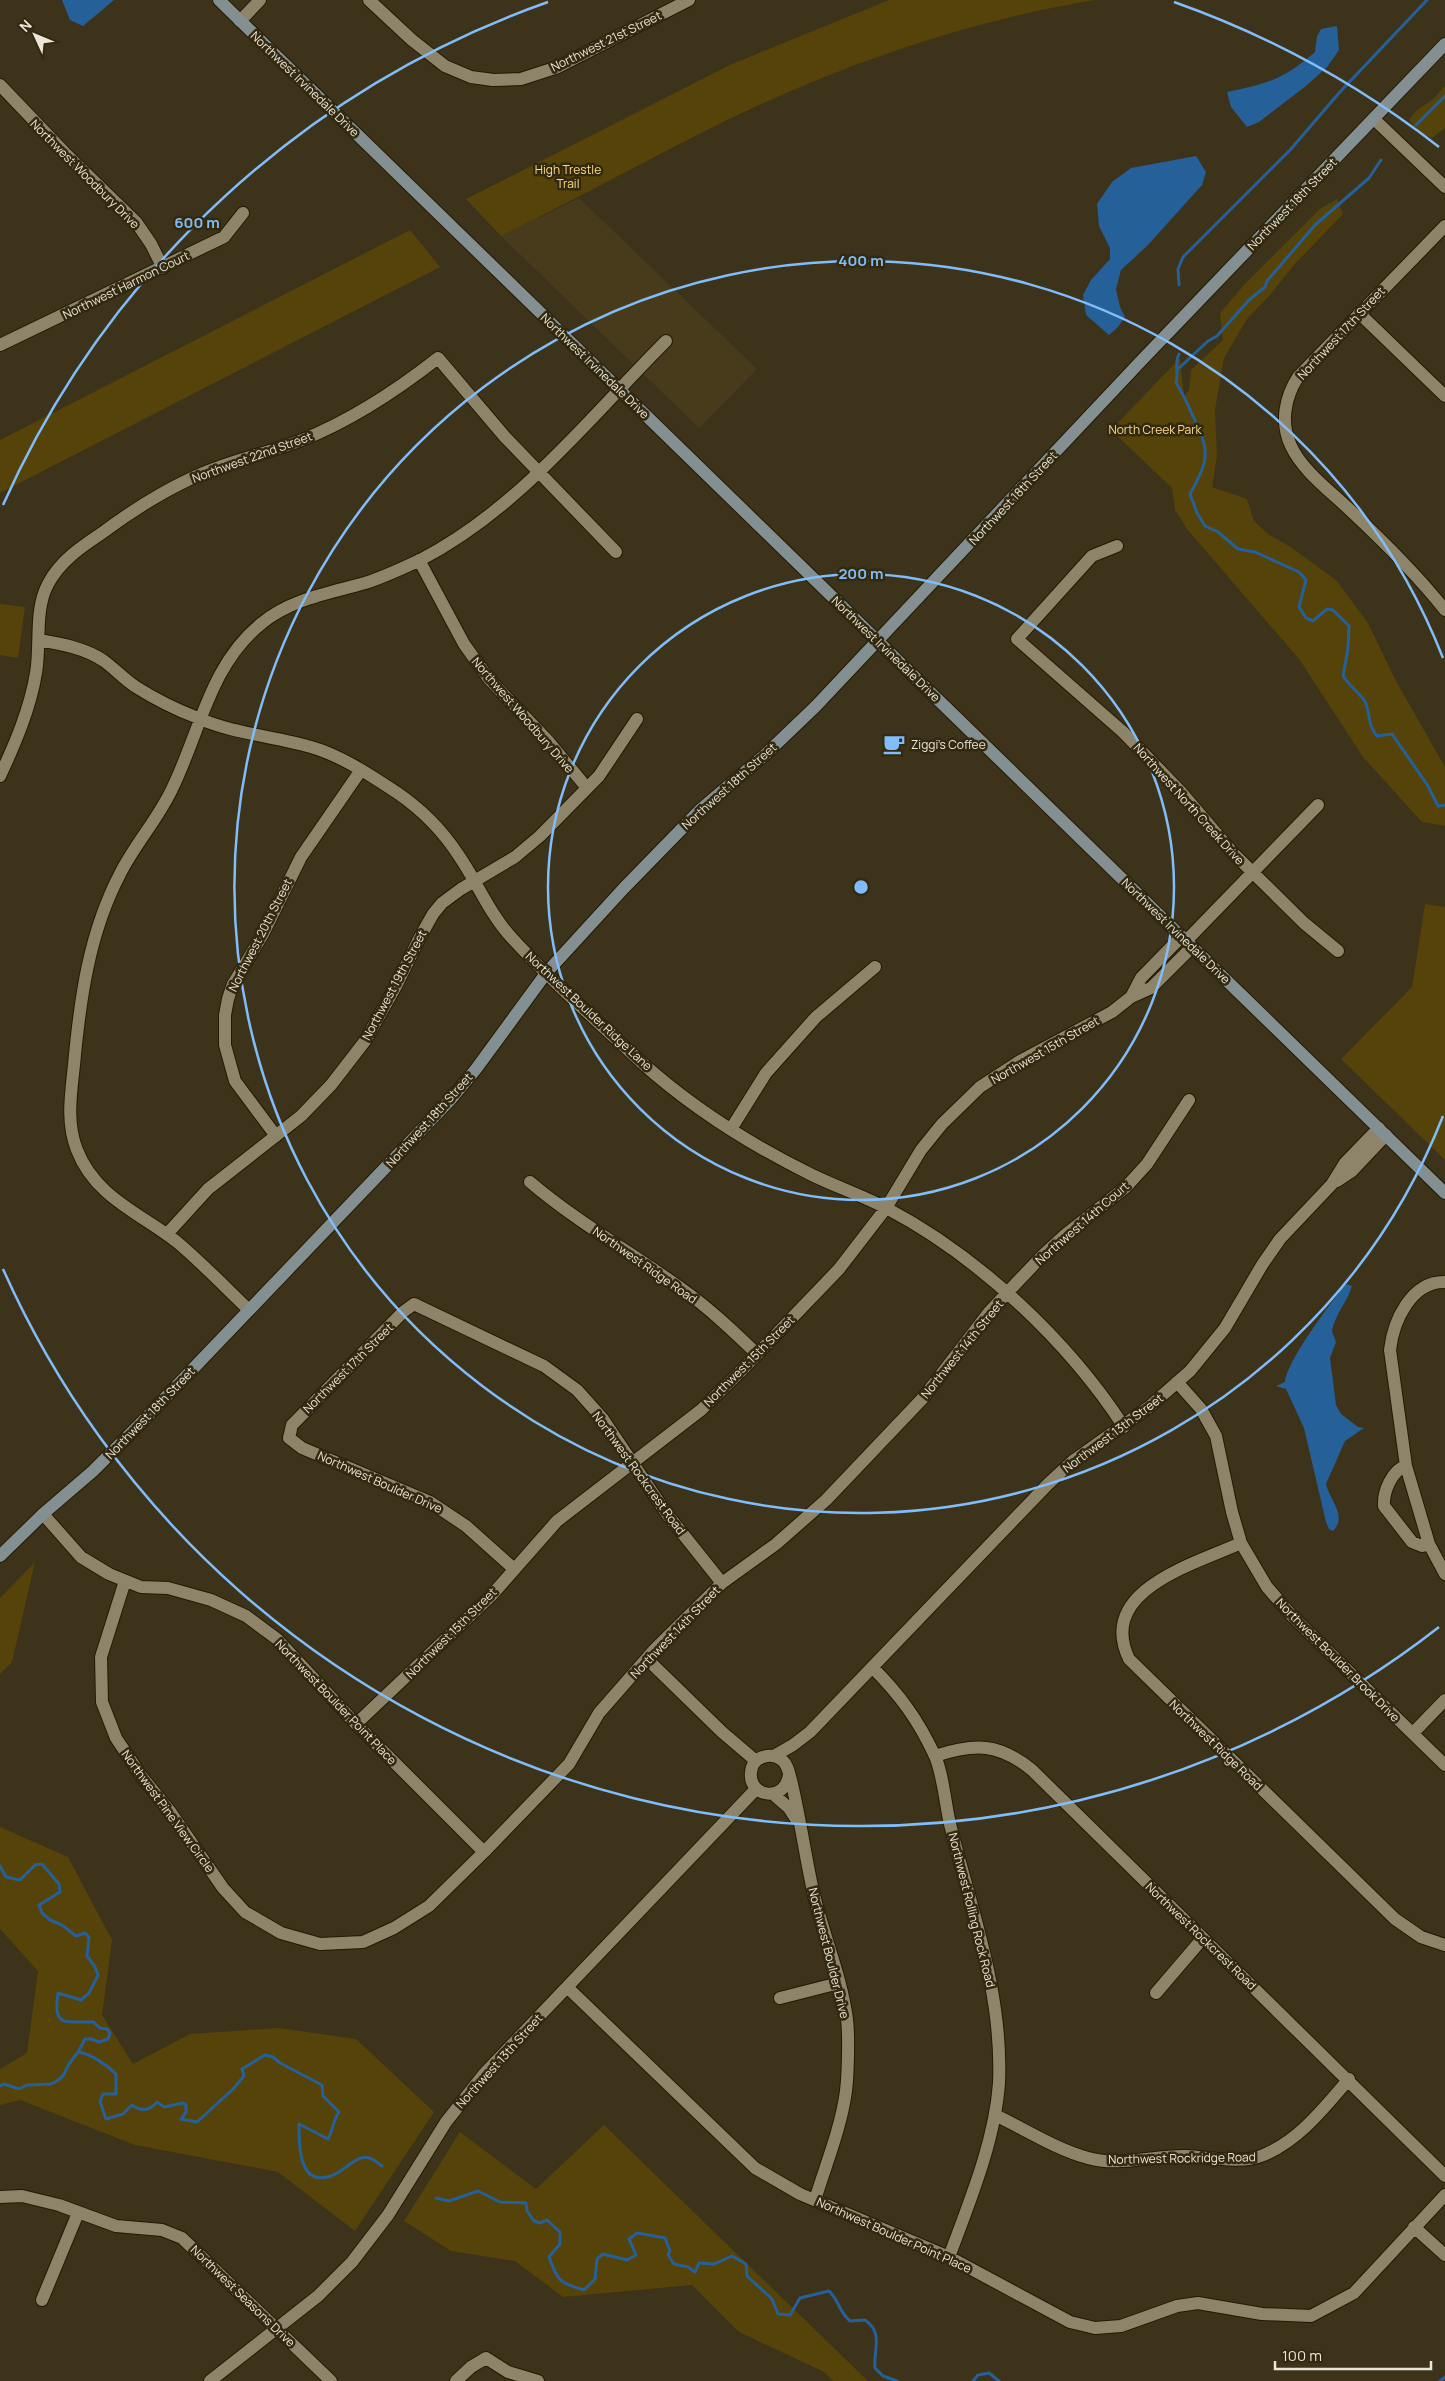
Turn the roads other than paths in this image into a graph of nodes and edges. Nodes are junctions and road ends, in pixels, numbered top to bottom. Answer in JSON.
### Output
{"nodes":[{"id":1,"x":219,"y":0,"type":"edge"},
{"id":2,"x":260,"y":0,"type":"edge"},
{"id":3,"x":369,"y":0,"type":"edge"},
{"id":4,"x":689,"y":0,"type":"edge"},
{"id":5,"x":240,"y":21,"type":"junction"},
{"id":6,"x":1445,"y":44,"type":"edge"},
{"id":7,"x":2,"y":91,"type":"edge"},
{"id":8,"x":1374,"y":119,"type":"junction"},
{"id":9,"x":1445,"y":187,"type":"edge"},
{"id":10,"x":243,"y":213,"type":"dead end"},
{"id":11,"x":1445,"y":226,"type":"edge"},
{"id":12,"x":162,"y":268,"type":"junction"},
{"id":13,"x":1359,"y":313,"type":"junction"},
{"id":14,"x":666,"y":341,"type":"dead end"},
{"id":15,"x":0,"y":345,"type":"edge"},
{"id":16,"x":618,"y":389,"type":"junction"},
{"id":17,"x":1445,"y":396,"type":"edge"},
{"id":18,"x":538,"y":472,"type":"junction"},
{"id":19,"x":1117,"y":546,"type":"dead end"},
{"id":20,"x":616,"y":552,"type":"dead end"},
{"id":21,"x":419,"y":560,"type":"junction"},
{"id":22,"x":1445,"y":610,"type":"edge"},
{"id":23,"x":39,"y":640,"type":"junction"},
{"id":24,"x":877,"y":641,"type":"junction"},
{"id":25,"x":638,"y":719,"type":"dead end"},
{"id":26,"x":200,"y":720,"type":"junction"},
{"id":27,"x":361,"y":770,"type":"junction"},
{"id":28,"x":0,"y":776,"type":"edge"},
{"id":29,"x":587,"y":788,"type":"junction"},
{"id":30,"x":1318,"y":804,"type":"dead end"},
{"id":31,"x":1252,"y":873,"type":"junction"},
{"id":32,"x":474,"y":881,"type":"junction"},
{"id":33,"x":1186,"y":942,"type":"junction"},
{"id":34,"x":1338,"y":951,"type":"dead end"},
{"id":35,"x":874,"y":966,"type":"dead end"},
{"id":36,"x":547,"y":972,"type":"junction"},
{"id":37,"x":1189,"y":1100,"type":"dead end"},
{"id":38,"x":731,"y":1129,"type":"junction"},
{"id":39,"x":1382,"y":1131,"type":"junction"},
{"id":40,"x":276,"y":1136,"type":"junction"},
{"id":41,"x":530,"y":1182,"type":"dead end"},
{"id":42,"x":1445,"y":1192,"type":"edge"},
{"id":43,"x":886,"y":1208,"type":"junction"},
{"id":44,"x":167,"y":1234,"type":"junction"},
{"id":45,"x":1445,"y":1282,"type":"edge"},
{"id":46,"x":1006,"y":1294,"type":"junction"},
{"id":47,"x":414,"y":1304,"type":"joint"},
{"id":48,"x":249,"y":1310,"type":"junction"},
{"id":49,"x":757,"y":1354,"type":"junction"},
{"id":50,"x":1177,"y":1382,"type":"junction"},
{"id":51,"x":1124,"y":1427,"type":"junction"},
{"id":52,"x":289,"y":1438,"type":"joint"},
{"id":53,"x":631,"y":1462,"type":"junction"},
{"id":54,"x":1406,"y":1466,"type":"junction"},
{"id":55,"x":43,"y":1514,"type":"junction"},
{"id":56,"x":1240,"y":1543,"type":"junction"},
{"id":57,"x":1429,"y":1544,"type":"junction"},
{"id":58,"x":0,"y":1556,"type":"edge"},
{"id":59,"x":513,"y":1568,"type":"junction"},
{"id":60,"x":1445,"y":1574,"type":"edge"},
{"id":61,"x":125,"y":1581,"type":"junction"},
{"id":62,"x":722,"y":1583,"type":"junction"},
{"id":63,"x":647,"y":1659,"type":"junction"},
{"id":64,"x":873,"y":1668,"type":"junction"},
{"id":65,"x":1445,"y":1700,"type":"edge"},
{"id":66,"x":356,"y":1724,"type":"junction"},
{"id":67,"x":810,"y":1732,"type":"junction"},
{"id":68,"x":1413,"y":1733,"type":"junction"},
{"id":69,"x":774,"y":1756,"type":"junction"},
{"id":70,"x":935,"y":1756,"type":"junction"},
{"id":71,"x":756,"y":1761,"type":"junction"},
{"id":72,"x":1445,"y":1765,"type":"edge"},
{"id":73,"x":789,"y":1773,"type":"junction"},
{"id":74,"x":756,"y":1788,"type":"junction"},
{"id":75,"x":773,"y":1794,"type":"junction"},
{"id":76,"x":799,"y":1823,"type":"junction"},
{"id":77,"x":484,"y":1852,"type":"junction"},
{"id":78,"x":1203,"y":1938,"type":"junction"},
{"id":79,"x":363,"y":1942,"type":"joint"},
{"id":80,"x":1445,"y":1945,"type":"edge"},
{"id":81,"x":839,"y":1983,"type":"junction"},
{"id":82,"x":567,"y":1987,"type":"junction"},
{"id":83,"x":1156,"y":1993,"type":"dead end"},
{"id":84,"x":780,"y":1998,"type":"dead end"},
{"id":85,"x":1349,"y":2079,"type":"junction"},
{"id":86,"x":995,"y":2115,"type":"junction"},
{"id":87,"x":1445,"y":2176,"type":"edge"},
{"id":88,"x":1445,"y":2195,"type":"edge"},
{"id":89,"x":0,"y":2196,"type":"edge"},
{"id":90,"x":815,"y":2200,"type":"junction"},
{"id":91,"x":78,"y":2213,"type":"junction"},
{"id":92,"x":1414,"y":2227,"type":"junction"},
{"id":93,"x":1445,"y":2255,"type":"edge"},
{"id":94,"x":949,"y":2257,"type":"junction"},
{"id":95,"x":42,"y":2300,"type":"dead end"},
{"id":96,"x":277,"y":2328,"type":"junction"},
{"id":97,"x":210,"y":2381,"type":"edge"},
{"id":98,"x":331,"y":2381,"type":"edge"},
{"id":99,"x":456,"y":2381,"type":"edge"},
{"id":100,"x":538,"y":2381,"type":"edge"}],
"edges":[{"from":1,"to":5,"type":"main road","name":"Northwest Irvinedale Drive"},
{"from":2,"to":5,"type":"street"},
{"from":3,"to":4,"type":"street","name":"Northwest 21st Street"},
{"from":5,"to":16,"type":"main road","name":"Northwest Irvinedale Drive"},
{"from":6,"to":8,"type":"main road","name":"Northwest 18th Street"},
{"from":7,"to":12,"type":"street","name":"Northwest Woodbury Drive"},
{"from":8,"to":9,"type":"street"},
{"from":8,"to":24,"type":"main road","name":"Northwest 18th Street"},
{"from":10,"to":12,"type":"street","name":"Northwest Harmon Court"},
{"from":11,"to":13,"type":"street","name":"Northwest 17th Street"},
{"from":12,"to":15,"type":"street","name":"Northwest Harmon Court"},
{"from":13,"to":17,"type":"street"},
{"from":13,"to":22,"type":"street","name":"Northwest 17th Street"},
{"from":14,"to":16,"type":"street"},
{"from":16,"to":18,"type":"street"},
{"from":16,"to":24,"type":"main road","name":"Northwest Irvinedale Drive"},
{"from":18,"to":20,"type":"street"},
{"from":18,"to":21,"type":"street"},
{"from":18,"to":23,"type":"street","name":"Northwest 22nd Street"},
{"from":19,"to":31,"type":"street","name":"Northwest North Creek Drive"},
{"from":21,"to":26,"type":"street"},
{"from":21,"to":29,"type":"street","name":"Northwest Woodbury Drive"},
{"from":23,"to":26,"type":"street","name":"Northwest Boulder Ridge Lane"},
{"from":23,"to":28,"type":"street","name":"Northwest 22nd Street"},
{"from":24,"to":33,"type":"main road","name":"Northwest Irvinedale Drive"},
{"from":24,"to":36,"type":"main road","name":"Northwest 18th Street"},
{"from":25,"to":29,"type":"street","name":"Northwest 19th Street"},
{"from":26,"to":27,"type":"street","name":"Northwest Boulder Ridge Lane"},
{"from":26,"to":44,"type":"street"},
{"from":27,"to":32,"type":"street","name":"Northwest Boulder Ridge Lane"},
{"from":27,"to":40,"type":"street","name":"Northwest 20th Street"},
{"from":29,"to":32,"type":"street","name":"Northwest 19th Street"},
{"from":30,"to":31,"type":"street","name":"Northwest 15th Street"},
{"from":31,"to":33,"type":"street","name":"Northwest 15th Street"},
{"from":31,"to":34,"type":"street","name":"Northwest North Creek Drive"},
{"from":32,"to":36,"type":"street","name":"Northwest Boulder Ridge Lane"},
{"from":32,"to":40,"type":"street","name":"Northwest 19th Street"},
{"from":33,"to":39,"type":"main road","name":"Northwest Irvinedale Drive"},
{"from":33,"to":43,"type":"street","name":"Northwest 15th Street"},
{"from":35,"to":38,"type":"street"},
{"from":36,"to":38,"type":"street","name":"Northwest Boulder Ridge Lane"},
{"from":36,"to":48,"type":"main road","name":"Northwest 18th Street"},
{"from":37,"to":46,"type":"street","name":"Northwest 14th Court"},
{"from":38,"to":43,"type":"street","name":"Northwest Boulder Ridge Lane"},
{"from":39,"to":42,"type":"main road","name":"Northwest Irvinedale Drive"},
{"from":39,"to":50,"type":"street","name":"Northwest 13th Street"},
{"from":40,"to":44,"type":"street","name":"Northwest 19th Street"},
{"from":41,"to":49,"type":"street","name":"Northwest Ridge Road"},
{"from":43,"to":46,"type":"street","name":"Northwest Boulder Ridge Lane"},
{"from":43,"to":49,"type":"street","name":"Northwest 15th Street"},
{"from":44,"to":48,"type":"street"},
{"from":45,"to":54,"type":"street"},
{"from":46,"to":51,"type":"street","name":"Northwest Boulder Ridge Lane"},
{"from":46,"to":62,"type":"street","name":"Northwest 14th Street"},
{"from":47,"to":52,"type":"street","name":"Northwest 17th Street"},
{"from":47,"to":53,"type":"street","name":"Northwest Rockcrest Road"},
{"from":48,"to":55,"type":"main road","name":"Northwest 18th Street"},
{"from":49,"to":53,"type":"street","name":"Northwest 15th Street"},
{"from":50,"to":51,"type":"street","name":"Northwest 13th Street"},
{"from":50,"to":56,"type":"street","name":"Northwest Boulder Brook Drive"},
{"from":51,"to":64,"type":"street","name":"Northwest 13th Street"},
{"from":52,"to":59,"type":"street","name":"Northwest Boulder Drive"},
{"from":53,"to":59,"type":"street","name":"Northwest 15th Street"},
{"from":53,"to":62,"type":"street","name":"Northwest Rockcrest Road"},
{"from":54,"to":57,"type":"street"},
{"from":54,"to":57,"type":"street"},
{"from":55,"to":58,"type":"main road","name":"Northwest 18th Street"},
{"from":55,"to":61,"type":"street","name":"Northwest Boulder Point Place"},
{"from":56,"to":68,"type":"street","name":"Northwest Boulder Brook Drive"},
{"from":56,"to":80,"type":"street","name":"Northwest Ridge Road"},
{"from":57,"to":60,"type":"street"},
{"from":59,"to":66,"type":"street","name":"Northwest 15th Street"},
{"from":61,"to":66,"type":"street","name":"Northwest Boulder Point Place"},
{"from":61,"to":79,"type":"street","name":"Northwest Pine View Circle"},
{"from":62,"to":63,"type":"street","name":"Northwest 14th Street"},
{"from":63,"to":71,"type":"street"},
{"from":63,"to":77,"type":"street","name":"Northwest 14th Street"},
{"from":64,"to":67,"type":"street","name":"Northwest 13th Street"},
{"from":64,"to":70,"type":"street","name":"Northwest Rolling Rock Road"},
{"from":65,"to":68,"type":"street"},
{"from":66,"to":77,"type":"street","name":"Northwest Boulder Point Place"},
{"from":67,"to":69,"type":"street","name":"Northwest 13th Street"},
{"from":67,"to":73,"type":"street","name":"Northwest 13th Street"},
{"from":68,"to":72,"type":"street","name":"Northwest Boulder Brook Drive"},
{"from":69,"to":71,"type":"street"},
{"from":69,"to":73,"type":"street"},
{"from":70,"to":78,"type":"street","name":"Northwest Rockcrest Road"},
{"from":70,"to":86,"type":"street","name":"Northwest Rolling Rock Road"},
{"from":71,"to":74,"type":"street"},
{"from":73,"to":75,"type":"street"},
{"from":73,"to":76,"type":"street","name":"Northwest Boulder Drive"},
{"from":74,"to":75,"type":"street"},
{"from":74,"to":82,"type":"street","name":"Northwest 13th Street"},
{"from":75,"to":76,"type":"street","name":"Northwest Boulder Drive"},
{"from":76,"to":81,"type":"street","name":"Northwest Boulder Drive"},
{"from":77,"to":79,"type":"street","name":"Northwest 14th Street"},
{"from":78,"to":83,"type":"street"},
{"from":78,"to":85,"type":"street","name":"Northwest Rockcrest Road"},
{"from":81,"to":84,"type":"street"},
{"from":81,"to":90,"type":"street","name":"Northwest Boulder Drive"},
{"from":82,"to":90,"type":"street","name":"Northwest Boulder Point Place"},
{"from":82,"to":96,"type":"street","name":"Northwest 13th Street"},
{"from":85,"to":86,"type":"street","name":"Northwest Rockridge Road"},
{"from":85,"to":87,"type":"street","name":"Northwest Rockcrest Road"},
{"from":86,"to":94,"type":"street","name":"Northwest Rolling Rock Road"},
{"from":88,"to":92,"type":"street","name":"Northwest Boulder Point Place"},
{"from":89,"to":91,"type":"street","name":"Northwest Seasons Drive"},
{"from":90,"to":94,"type":"street","name":"Northwest Boulder Point Place"},
{"from":91,"to":95,"type":"street"},
{"from":91,"to":96,"type":"street","name":"Northwest Seasons Drive"},
{"from":92,"to":93,"type":"street"},
{"from":92,"to":94,"type":"street","name":"Northwest Boulder Point Place"},
{"from":96,"to":97,"type":"street","name":"Northwest 13th Street"},
{"from":96,"to":98,"type":"street","name":"Northwest Seasons Drive"},
{"from":99,"to":100,"type":"street"}]}
